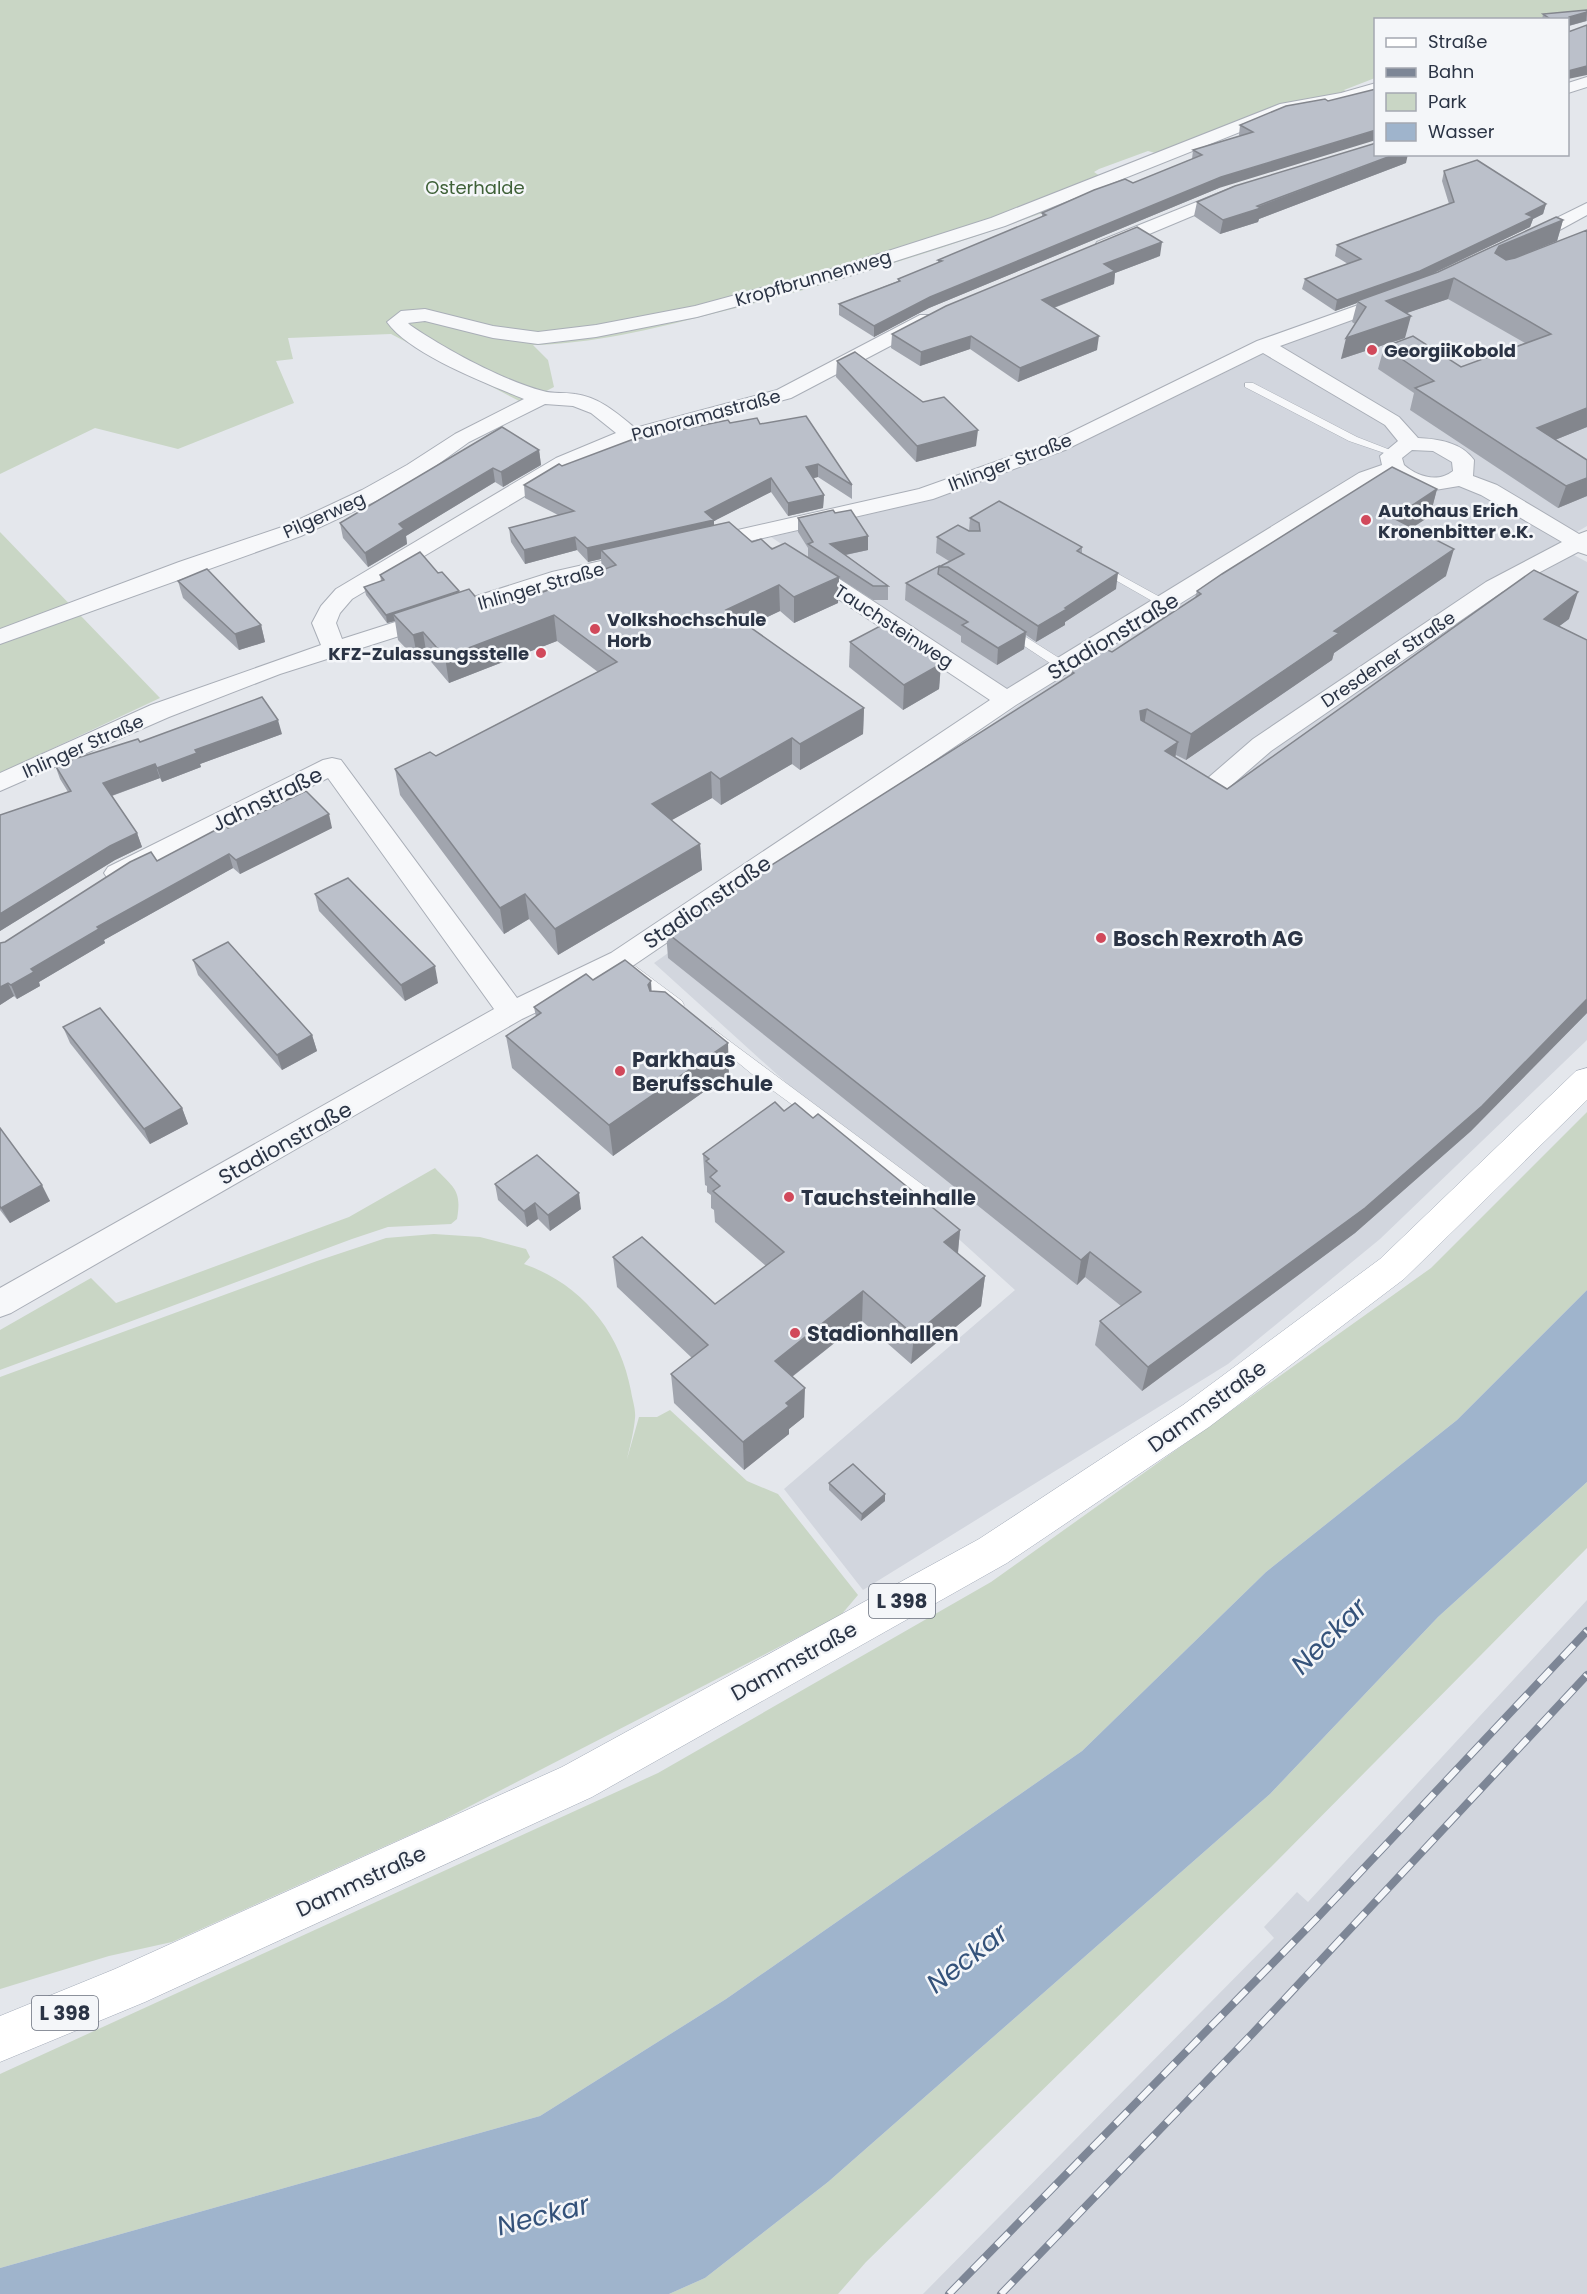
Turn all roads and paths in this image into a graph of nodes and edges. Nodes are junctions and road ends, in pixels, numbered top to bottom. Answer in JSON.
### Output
{"nodes":[{"id":1,"x":1587,"y":82,"type":"edge"},
{"id":2,"x":1569,"y":88,"type":"edge"},
{"id":3,"x":1374,"y":89,"type":"edge"},
{"id":4,"x":1247,"y":188,"type":"edge"},
{"id":5,"x":1587,"y":208,"type":"edge"},
{"id":6,"x":1508,"y":250,"type":"edge"},
{"id":7,"x":1092,"y":251,"type":"edge"},
{"id":8,"x":1414,"y":291,"type":"edge"},
{"id":9,"x":948,"y":309,"type":"edge"},
{"id":10,"x":1264,"y":345,"type":"junction"},
{"id":11,"x":1249,"y":385,"type":"dead end"},
{"id":12,"x":542,"y":398,"type":"junction"},
{"id":13,"x":631,"y":435,"type":"junction"},
{"id":14,"x":1400,"y":455,"type":"junction"},
{"id":15,"x":1459,"y":478,"type":"junction"},
{"id":16,"x":751,"y":534,"type":"junction"},
{"id":17,"x":1584,"y":543,"type":"edge"},
{"id":18,"x":1086,"y":559,"type":"edge"},
{"id":19,"x":1165,"y":604,"type":"junction"},
{"id":20,"x":998,"y":623,"type":"edge"},
{"id":21,"x":0,"y":637,"type":"edge"},
{"id":22,"x":335,"y":651,"type":"junction"},
{"id":23,"x":1064,"y":666,"type":"junction"},
{"id":24,"x":1007,"y":700,"type":"junction"},
{"id":25,"x":0,"y":783,"type":"edge"},
{"id":26,"x":1210,"y":785,"type":"edge"},
{"id":27,"x":99,"y":885,"type":"edge"},
{"id":28,"x":621,"y":960,"type":"junction"},
{"id":29,"x":512,"y":1012,"type":"junction"},
{"id":30,"x":670,"y":1017,"type":"edge"},
{"id":31,"x":700,"y":1023,"type":"edge"},
{"id":32,"x":1587,"y":1080,"type":"edge"},
{"id":33,"x":922,"y":1192,"type":"dead end"},
{"id":34,"x":0,"y":1304,"type":"edge"},
{"id":35,"x":0,"y":2039,"type":"edge"}],
"edges":[{"from":1,"to":2,"type":"street"},
{"from":3,"to":12,"type":"street","name":"Kropfbrunnenweg"},
{"from":4,"to":7,"type":"street"},
{"from":5,"to":6,"type":"street"},
{"from":8,"to":10,"type":"street","name":"Ihlinger Straße"},
{"from":9,"to":13,"type":"street","name":"Panoramastraße"},
{"from":10,"to":14,"type":"street"},
{"from":10,"to":16,"type":"street","name":"Ihlinger Straße"},
{"from":11,"to":14,"type":"lane"},
{"from":12,"to":13,"type":"street","name":"Pilgerweg"},
{"from":12,"to":21,"type":"street","name":"Pilgerweg"},
{"from":13,"to":22,"type":"street","name":"Panoramastraße"},
{"from":14,"to":15,"type":"street"},
{"from":14,"to":15,"type":"street"},
{"from":14,"to":19,"type":"street","name":"Stadionstraße"},
{"from":15,"to":17,"type":"street"},
{"from":16,"to":22,"type":"street","name":"Ihlinger Straße"},
{"from":16,"to":24,"type":"street","name":"Tauchsteinweg"},
{"from":17,"to":26,"type":"street","name":"Dresdener Straße"},
{"from":18,"to":19,"type":"lane"},
{"from":19,"to":23,"type":"street","name":"Stadionstraße"},
{"from":20,"to":23,"type":"lane"},
{"from":22,"to":25,"type":"street","name":"Ihlinger Straße"},
{"from":23,"to":24,"type":"street","name":"Stadionstraße"},
{"from":24,"to":28,"type":"street","name":"Stadionstraße"},
{"from":27,"to":29,"type":"street","name":"Jahnstraße"},
{"from":28,"to":29,"type":"street","name":"Stadionstraße"},
{"from":28,"to":30,"type":"lane"},
{"from":29,"to":34,"type":"street","name":"Stadionstraße"},
{"from":31,"to":33,"type":"lane"},
{"from":32,"to":35,"type":"main road","name":"Dammstraße","number":"L 398"}]}
